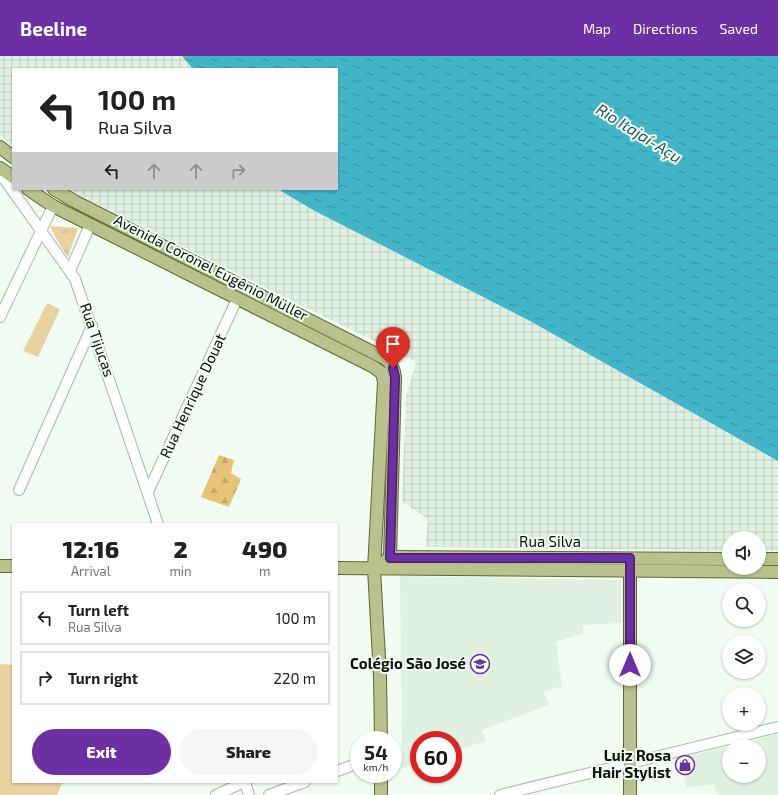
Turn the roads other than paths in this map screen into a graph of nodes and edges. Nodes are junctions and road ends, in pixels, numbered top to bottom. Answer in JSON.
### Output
{"nodes":[{"id":1,"x":0,"y":147,"type":"edge"},
{"id":2,"x":12,"y":156,"type":"edge"},
{"id":3,"x":0,"y":168,"type":"edge"},
{"id":4,"x":0,"y":173,"type":"edge"},
{"id":5,"x":12,"y":177,"type":"edge"},
{"id":6,"x":12,"y":190,"type":"edge"},
{"id":7,"x":12,"y":190,"type":"edge"},
{"id":8,"x":29,"y":190,"type":"edge"},
{"id":9,"x":56,"y":190,"type":"edge"},
{"id":10,"x":53,"y":206,"type":"junction"},
{"id":11,"x":90,"y":225,"type":"junction"},
{"id":12,"x":41,"y":230,"type":"junction"},
{"id":13,"x":70,"y":270,"type":"junction"},
{"id":14,"x":5,"y":296,"type":"edge"},
{"id":15,"x":237,"y":299,"type":"junction"},
{"id":16,"x":0,"y":317,"type":"edge"},
{"id":17,"x":92,"y":326,"type":"junction"},
{"id":18,"x":19,"y":490,"type":"dead end"},
{"id":19,"x":148,"y":492,"type":"junction"},
{"id":20,"x":158,"y":523,"type":"edge"},
{"id":21,"x":390,"y":558,"type":"junction"},
{"id":22,"x":630,"y":558,"type":"junction"},
{"id":23,"x":722,"y":559,"type":"edge"},
{"id":24,"x":766,"y":559,"type":"edge"},
{"id":25,"x":778,"y":559,"type":"edge"},
{"id":26,"x":0,"y":566,"type":"edge"},
{"id":27,"x":12,"y":566,"type":"edge"},
{"id":28,"x":338,"y":568,"type":"edge"},
{"id":29,"x":374,"y":569,"type":"junction"},
{"id":30,"x":630,"y":571,"type":"junction"},
{"id":31,"x":778,"y":572,"type":"edge"},
{"id":32,"x":778,"y":727,"type":"edge"},
{"id":33,"x":381,"y":731,"type":"edge"},
{"id":34,"x":630,"y":763,"type":"junction"},
{"id":35,"x":350,"y":766,"type":"edge"},
{"id":36,"x":338,"y":770,"type":"edge"},
{"id":37,"x":242,"y":783,"type":"edge"},
{"id":38,"x":244,"y":783,"type":"edge"},
{"id":39,"x":302,"y":783,"type":"edge"},
{"id":40,"x":381,"y":783,"type":"edge"},
{"id":41,"x":216,"y":795,"type":"edge"},
{"id":42,"x":249,"y":795,"type":"edge"},
{"id":43,"x":268,"y":795,"type":"edge"},
{"id":44,"x":381,"y":795,"type":"edge"},
{"id":45,"x":500,"y":795,"type":"edge"},
{"id":46,"x":630,"y":795,"type":"edge"}],
"edges":[{"from":1,"to":2,"type":"main road"},
{"from":3,"to":5,"type":"main road"},
{"from":4,"to":6,"type":"street","name":"Rua Tijucas"},
{"from":7,"to":12,"type":"street","name":"Rua Tijucas"},
{"from":8,"to":10,"type":"main road","name":"Avenida Coronel Eugênio Müller"},
{"from":9,"to":21,"type":"main road","name":"Avenida Coronel Eugênio Müller"},
{"from":10,"to":11,"type":"main road","name":"Avenida Coronel Eugênio Müller"},
{"from":10,"to":12,"type":"street"},
{"from":11,"to":13,"type":"street"},
{"from":11,"to":15,"type":"main road","name":"Avenida Coronel Eugênio Müller"},
{"from":12,"to":13,"type":"street","name":"Rua Tijucas"},
{"from":12,"to":14,"type":"street"},
{"from":13,"to":17,"type":"street","name":"Rua Tijucas"},
{"from":14,"to":16,"type":"street"},
{"from":15,"to":19,"type":"street","name":"Rua Henrique Douat"},
{"from":15,"to":29,"type":"main road","name":"Avenida Coronel Eugênio Müller"},
{"from":17,"to":18,"type":"street"},
{"from":17,"to":19,"type":"street","name":"Rua Tijucas"},
{"from":19,"to":20,"type":"street","name":"Rua Tijucas"},
{"from":21,"to":22,"type":"main road","name":"Rua Silva"},
{"from":21,"to":29,"type":"main road"},
{"from":22,"to":23,"type":"main road","name":"Rua Silva"},
{"from":22,"to":30,"type":"main road"},
{"from":24,"to":25,"type":"main road"},
{"from":26,"to":27,"type":"main road"},
{"from":28,"to":29,"type":"main road","name":"Rua Silva"},
{"from":29,"to":30,"type":"main road","name":"Rua Silva"},
{"from":29,"to":33,"type":"main road"},
{"from":30,"to":31,"type":"main road","name":"Rua Silva"},
{"from":30,"to":34,"type":"main road"},
{"from":32,"to":34,"type":"street"},
{"from":34,"to":45,"type":"street"},
{"from":34,"to":46,"type":"main road"},
{"from":35,"to":36,"type":"street"},
{"from":37,"to":41,"type":"street"},
{"from":38,"to":42,"type":"street"},
{"from":39,"to":43,"type":"street"},
{"from":40,"to":44,"type":"main road"}]}
